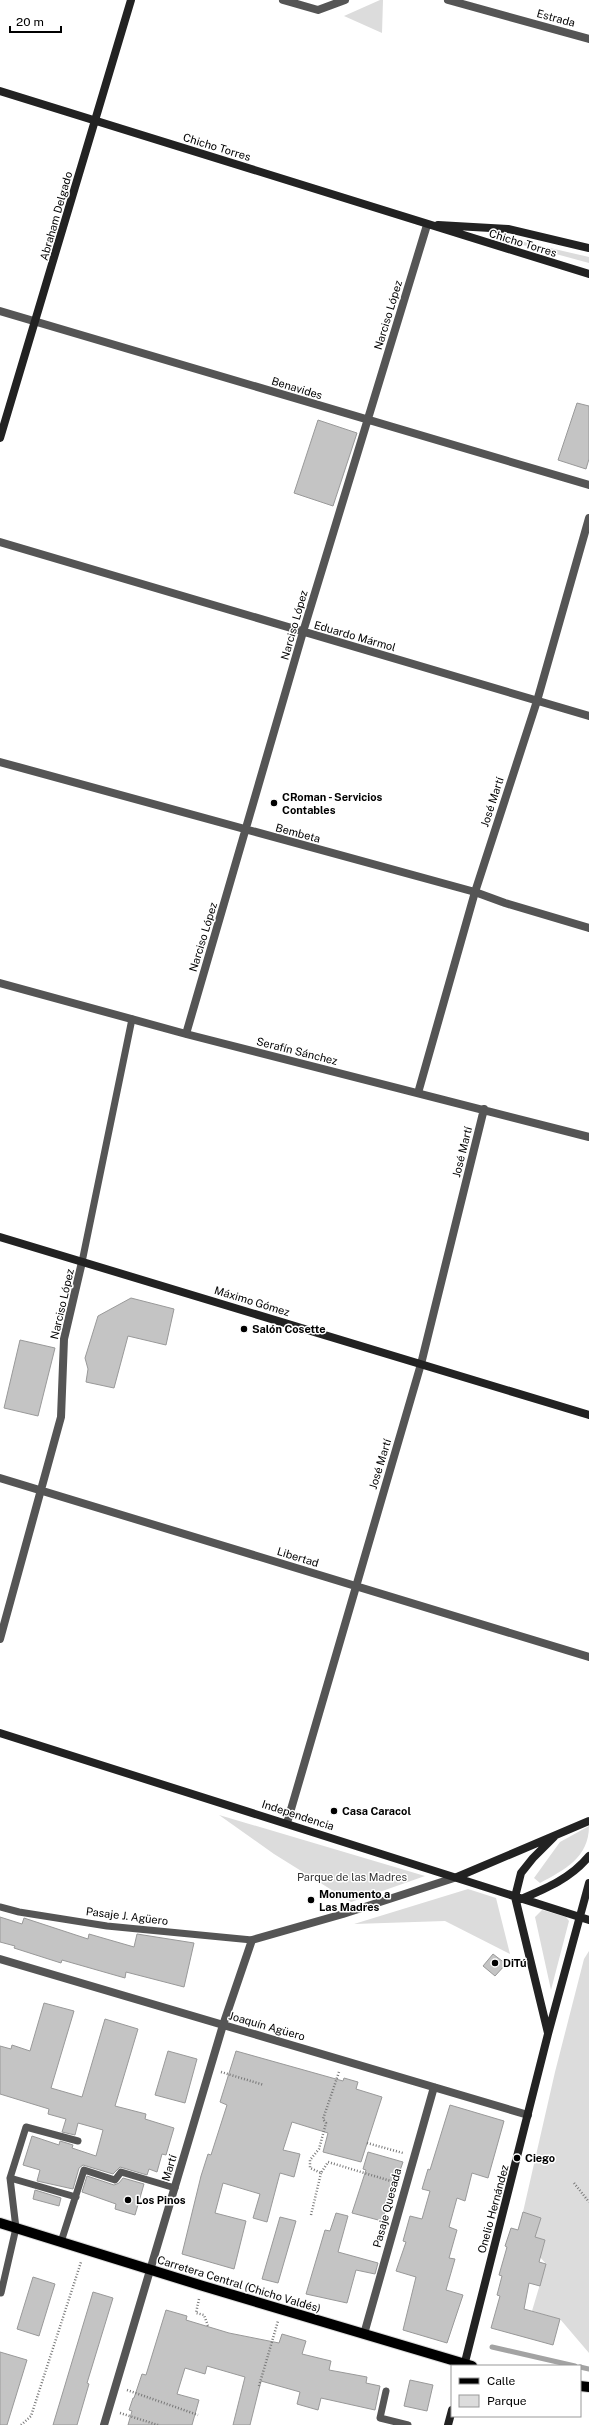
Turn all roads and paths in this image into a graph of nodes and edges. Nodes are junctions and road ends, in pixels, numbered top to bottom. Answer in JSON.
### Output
{"nodes":[{"id":1,"x":131,"y":0,"type":"edge"},
{"id":2,"x":283,"y":0,"type":"edge"},
{"id":3,"x":345,"y":0,"type":"edge"},
{"id":4,"x":448,"y":0,"type":"edge"},
{"id":5,"x":589,"y":39,"type":"edge"},
{"id":6,"x":0,"y":91,"type":"edge"},
{"id":7,"x":96,"y":120,"type":"junction"},
{"id":8,"x":427,"y":225,"type":"junction"},
{"id":9,"x":589,"y":248,"type":"edge"},
{"id":10,"x":589,"y":274,"type":"edge"},
{"id":11,"x":0,"y":311,"type":"edge"},
{"id":12,"x":36,"y":321,"type":"junction"},
{"id":13,"x":367,"y":421,"type":"junction"},
{"id":14,"x":0,"y":438,"type":"edge"},
{"id":15,"x":589,"y":485,"type":"edge"},
{"id":16,"x":589,"y":518,"type":"edge"},
{"id":17,"x":0,"y":542,"type":"edge"},
{"id":18,"x":303,"y":632,"type":"junction"},
{"id":19,"x":536,"y":701,"type":"junction"},
{"id":20,"x":589,"y":716,"type":"edge"},
{"id":21,"x":0,"y":762,"type":"edge"},
{"id":22,"x":247,"y":830,"type":"junction"},
{"id":23,"x":475,"y":892,"type":"junction"},
{"id":24,"x":589,"y":928,"type":"edge"},
{"id":25,"x":0,"y":983,"type":"edge"},
{"id":26,"x":132,"y":1019,"type":"junction"},
{"id":27,"x":186,"y":1034,"type":"junction"},
{"id":28,"x":418,"y":1093,"type":"junction"},
{"id":29,"x":484,"y":1109,"type":"junction"},
{"id":30,"x":589,"y":1137,"type":"edge"},
{"id":31,"x":0,"y":1237,"type":"edge"},
{"id":32,"x":82,"y":1262,"type":"junction"},
{"id":33,"x":421,"y":1364,"type":"junction"},
{"id":34,"x":589,"y":1415,"type":"edge"},
{"id":35,"x":0,"y":1478,"type":"edge"},
{"id":36,"x":41,"y":1491,"type":"junction"},
{"id":37,"x":355,"y":1586,"type":"junction"},
{"id":38,"x":0,"y":1639,"type":"edge"},
{"id":39,"x":589,"y":1657,"type":"edge"},
{"id":40,"x":0,"y":1733,"type":"edge"},
{"id":41,"x":589,"y":1821,"type":"edge"},
{"id":42,"x":287,"y":1823,"type":"junction"},
{"id":43,"x":554,"y":1837,"type":"junction"},
{"id":44,"x":589,"y":1856,"type":"edge"},
{"id":45,"x":457,"y":1877,"type":"junction"},
{"id":46,"x":589,"y":1883,"type":"edge"},
{"id":47,"x":518,"y":1898,"type":"junction"},
{"id":48,"x":0,"y":1907,"type":"edge"},
{"id":49,"x":581,"y":1918,"type":"junction"},
{"id":50,"x":589,"y":1920,"type":"edge"},
{"id":51,"x":252,"y":1940,"type":"junction"},
{"id":52,"x":0,"y":1959,"type":"edge"},
{"id":53,"x":224,"y":2025,"type":"junction"},
{"id":54,"x":548,"y":2034,"type":"junction"},
{"id":55,"x":343,"y":2060,"type":"junction"},
{"id":56,"x":210,"y":2068,"type":"junction"},
{"id":57,"x":264,"y":2085,"type":"dead end"},
{"id":58,"x":434,"y":2087,"type":"junction"},
{"id":59,"x":528,"y":2115,"type":"junction"},
{"id":60,"x":78,"y":2141,"type":"dead end"},
{"id":61,"x":367,"y":2143,"type":"dead end"},
{"id":62,"x":413,"y":2156,"type":"junction"},
{"id":63,"x":321,"y":2173,"type":"junction"},
{"id":64,"x":10,"y":2178,"type":"junction"},
{"id":65,"x":574,"y":2183,"type":"dead end"},
{"id":66,"x":405,"y":2185,"type":"junction"},
{"id":67,"x":175,"y":2188,"type":"junction"},
{"id":68,"x":76,"y":2197,"type":"junction"},
{"id":69,"x":589,"y":2202,"type":"edge"},
{"id":70,"x":311,"y":2215,"type":"dead end"},
{"id":71,"x":0,"y":2223,"type":"edge"},
{"id":72,"x":16,"y":2228,"type":"junction"},
{"id":73,"x":61,"y":2242,"type":"junction"},
{"id":74,"x":86,"y":2249,"type":"junction"},
{"id":75,"x":150,"y":2270,"type":"junction"},
{"id":76,"x":203,"y":2286,"type":"junction"},
{"id":77,"x":1,"y":2293,"type":"edge"},
{"id":78,"x":282,"y":2309,"type":"junction"},
{"id":79,"x":208,"y":2326,"type":"dead end"},
{"id":80,"x":364,"y":2334,"type":"junction"},
{"id":81,"x":467,"y":2365,"type":"edge"},
{"id":82,"x":116,"y":2386,"type":"junction"},
{"id":83,"x":259,"y":2386,"type":"dead end"},
{"id":84,"x":386,"y":2391,"type":"dead end"},
{"id":85,"x":108,"y":2409,"type":"junction"},
{"id":86,"x":451,"y":2414,"type":"edge"},
{"id":87,"x":198,"y":2415,"type":"dead end"},
{"id":88,"x":21,"y":2425,"type":"edge"},
{"id":89,"x":104,"y":2425,"type":"edge"},
{"id":90,"x":158,"y":2425,"type":"edge"},
{"id":91,"x":408,"y":2425,"type":"edge"},
{"id":92,"x":448,"y":2425,"type":"edge"}],
"edges":[{"from":1,"to":7,"type":"street","name":"Abraham Delgado"},
{"from":2,"to":3,"type":"street"},
{"from":4,"to":5,"type":"street","name":"Estrada"},
{"from":6,"to":7,"type":"street","name":"Chicho Torres"},
{"from":7,"to":8,"type":"street","name":"Chicho Torres"},
{"from":7,"to":12,"type":"street","name":"Abraham Delgado"},
{"from":8,"to":9,"type":"street","name":"Chicho Torres"},
{"from":8,"to":10,"type":"street","name":"Chicho Torres"},
{"from":8,"to":13,"type":"street","name":"Narciso López"},
{"from":11,"to":12,"type":"street","name":"Benavides"},
{"from":12,"to":13,"type":"street","name":"Benavides"},
{"from":12,"to":14,"type":"street","name":"Abraham Delgado"},
{"from":13,"to":15,"type":"street","name":"Benavides"},
{"from":13,"to":18,"type":"street","name":"Narciso López"},
{"from":16,"to":19,"type":"street","name":"José Martí"},
{"from":17,"to":18,"type":"street","name":"Eduardo Mármol"},
{"from":18,"to":19,"type":"street","name":"Eduardo Mármol"},
{"from":18,"to":22,"type":"street","name":"Narciso López"},
{"from":19,"to":20,"type":"street","name":"Eduardo Mármol"},
{"from":19,"to":23,"type":"street","name":"José Martí"},
{"from":21,"to":22,"type":"street","name":"Bembeta"},
{"from":22,"to":23,"type":"street","name":"Bembeta"},
{"from":22,"to":27,"type":"street","name":"Narciso López"},
{"from":23,"to":24,"type":"street","name":"Bembeta"},
{"from":23,"to":28,"type":"street","name":"José Martí"},
{"from":25,"to":26,"type":"street","name":"Serafín Sánchez"},
{"from":26,"to":27,"type":"street","name":"Serafín Sánchez"},
{"from":26,"to":32,"type":"lane","name":"Narciso López"},
{"from":27,"to":28,"type":"street","name":"Serafín Sánchez"},
{"from":28,"to":29,"type":"street","name":"Serafín Sánchez"},
{"from":29,"to":30,"type":"street","name":"Serafín Sánchez"},
{"from":29,"to":33,"type":"street","name":"José Martí"},
{"from":31,"to":32,"type":"street","name":"Máximo Gómez"},
{"from":32,"to":33,"type":"street","name":"Máximo Gómez"},
{"from":32,"to":36,"type":"street","name":"Narciso López"},
{"from":33,"to":34,"type":"street","name":"Máximo Gómez"},
{"from":33,"to":37,"type":"street","name":"José Martí"},
{"from":35,"to":36,"type":"street","name":"Libertad"},
{"from":36,"to":37,"type":"street","name":"Libertad"},
{"from":36,"to":38,"type":"street","name":"Narciso López"},
{"from":37,"to":39,"type":"street","name":"Libertad"},
{"from":37,"to":42,"type":"street","name":"José Martí"},
{"from":40,"to":42,"type":"street","name":"Independencia"},
{"from":41,"to":43,"type":"street"},
{"from":42,"to":45,"type":"street","name":"Independencia"},
{"from":43,"to":45,"type":"street"},
{"from":43,"to":47,"type":"street"},
{"from":44,"to":47,"type":"street"},
{"from":45,"to":47,"type":"street","name":"Independencia"},
{"from":45,"to":51,"type":"street"},
{"from":46,"to":49,"type":"street","name":"Onelio Hernández"},
{"from":47,"to":49,"type":"street","name":"Independencia"},
{"from":47,"to":54,"type":"street","name":"Onelio Hernández"},
{"from":48,"to":51,"type":"lane","name":"Pasaje J. Agüero"},
{"from":49,"to":50,"type":"street","name":"Independencia"},
{"from":49,"to":54,"type":"street","name":"Onelio Hernández"},
{"from":51,"to":53,"type":"street","name":"Martí"},
{"from":52,"to":53,"type":"street","name":"Joaquín Agüero"},
{"from":53,"to":55,"type":"street","name":"Joaquín Agüero"},
{"from":53,"to":56,"type":"street","name":"Martí"},
{"from":54,"to":59,"type":"street","name":"Onelio Hernández"},
{"from":55,"to":58,"type":"street","name":"Joaquín Agüero"},
{"from":55,"to":63,"type":"path"},
{"from":56,"to":57,"type":"path"},
{"from":56,"to":67,"type":"street","name":"Martí"},
{"from":58,"to":59,"type":"street","name":"Joaquín Agüero"},
{"from":58,"to":62,"type":"street","name":"Pasaje Quesada"},
{"from":59,"to":81,"type":"street","name":"Onelio Hernández"},
{"from":60,"to":64,"type":"lane"},
{"from":61,"to":62,"type":"path"},
{"from":62,"to":66,"type":"street","name":"Pasaje Quesada"},
{"from":63,"to":66,"type":"path"},
{"from":63,"to":70,"type":"path"},
{"from":64,"to":68,"type":"lane"},
{"from":64,"to":72,"type":"lane"},
{"from":65,"to":69,"type":"path"},
{"from":66,"to":80,"type":"street","name":"Pasaje Quesada"},
{"from":67,"to":68,"type":"lane"},
{"from":67,"to":75,"type":"street","name":"Martí"},
{"from":68,"to":73,"type":"lane"},
{"from":71,"to":72,"type":"main road","name":"Carretera Central (Chicho Valdés)"},
{"from":72,"to":73,"type":"main road","name":"Carretera Central (Chicho Valdés)"},
{"from":72,"to":77,"type":"lane"},
{"from":73,"to":74,"type":"main road","name":"Carretera Central (Chicho Valdés)"},
{"from":74,"to":75,"type":"main road","name":"Carretera Central (Chicho Valdés)"},
{"from":74,"to":88,"type":"path"},
{"from":75,"to":76,"type":"main road","name":"Carretera Central (Chicho Valdés)"},
{"from":75,"to":82,"type":"street","name":"Martí"},
{"from":76,"to":78,"type":"main road","name":"Carretera Central (Chicho Valdés)"},
{"from":76,"to":79,"type":"path"},
{"from":78,"to":80,"type":"main road","name":"Carretera Central (Chicho Valdés)"},
{"from":78,"to":83,"type":"path"},
{"from":80,"to":81,"type":"main road","name":"Carretera Central (Chicho Valdés)"},
{"from":82,"to":85,"type":"street","name":"Martí"},
{"from":82,"to":87,"type":"path"},
{"from":84,"to":91,"type":"lane"},
{"from":85,"to":89,"type":"street","name":"Martí"},
{"from":85,"to":90,"type":"path"},
{"from":86,"to":92,"type":"street"}]}
